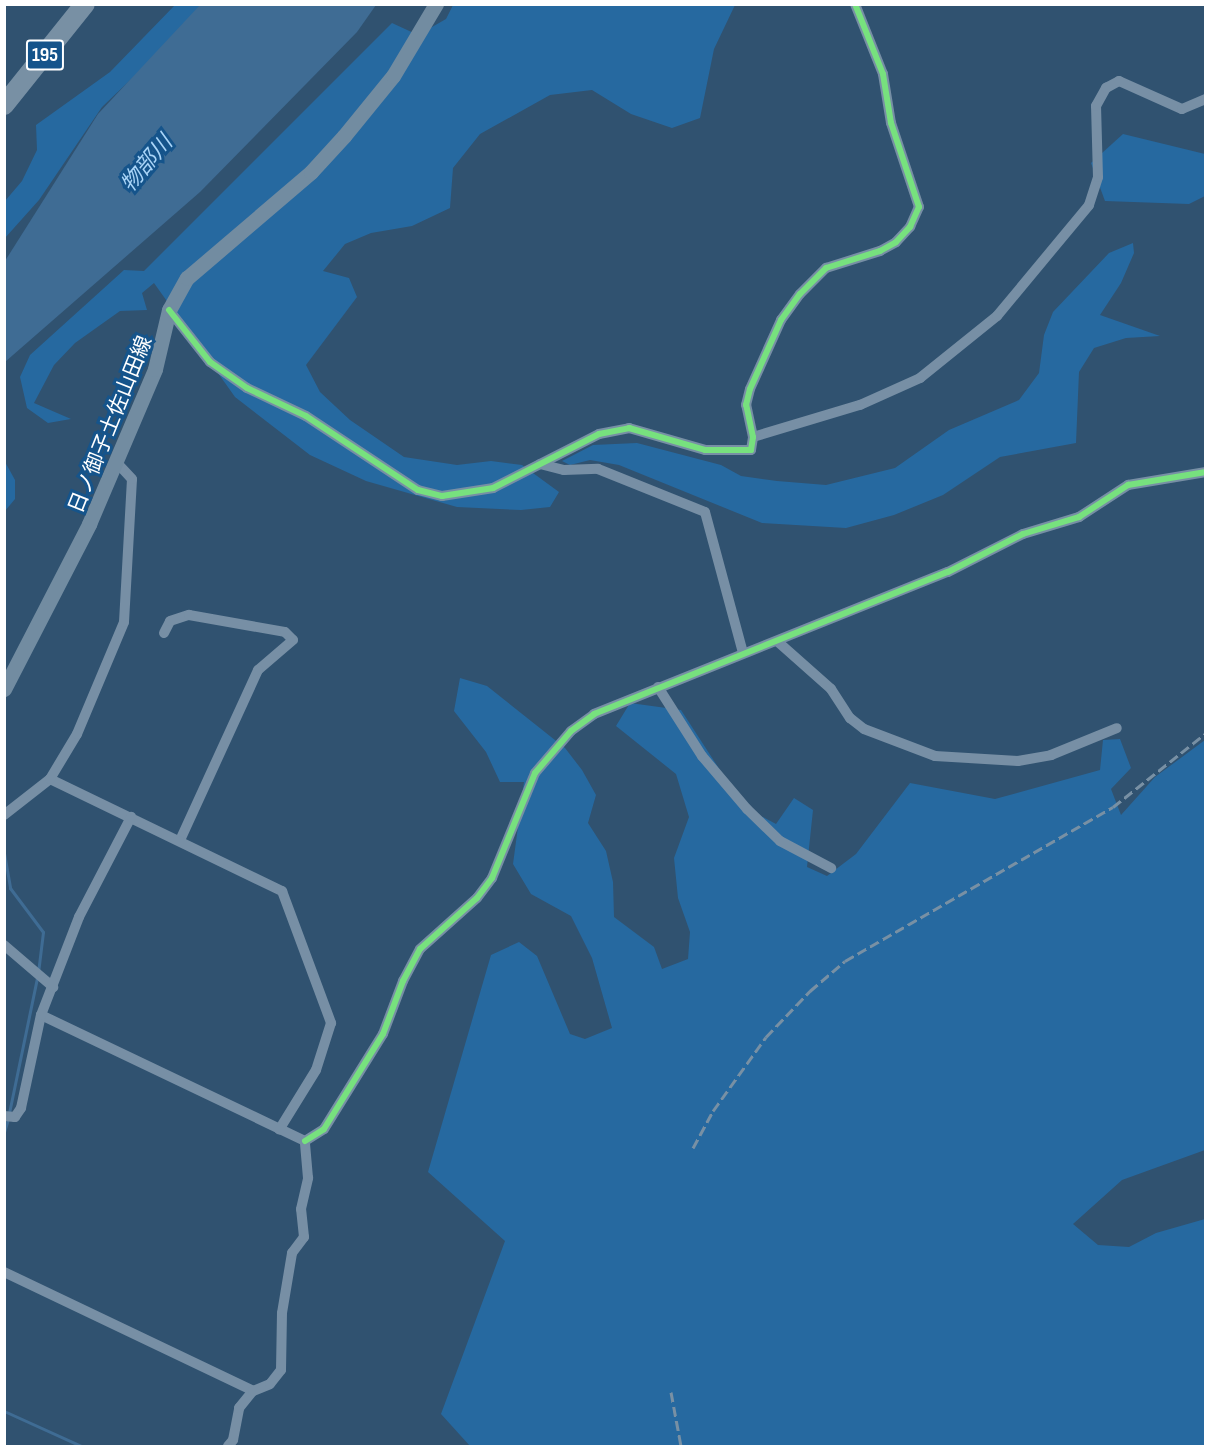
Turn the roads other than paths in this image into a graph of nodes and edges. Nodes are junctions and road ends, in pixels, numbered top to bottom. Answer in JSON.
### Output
{"nodes":[{"id":1,"x":84,"y":4,"type":"edge"},
{"id":2,"x":436,"y":4,"type":"edge"},
{"id":3,"x":855,"y":4,"type":"edge"},
{"id":4,"x":1206,"y":99,"type":"edge"},
{"id":5,"x":4,"y":105,"type":"edge"},
{"id":6,"x":169,"y":310,"type":"junction"},
{"id":7,"x":753,"y":437,"type":"junction"},
{"id":8,"x":116,"y":462,"type":"junction"},
{"id":9,"x":540,"y":464,"type":"junction"},
{"id":10,"x":1206,"y":472,"type":"edge"},
{"id":11,"x":164,"y":633,"type":"dead end"},
{"id":12,"x":777,"y":641,"type":"junction"},
{"id":13,"x":743,"y":653,"type":"junction"},
{"id":14,"x":658,"y":687,"type":"junction"},
{"id":15,"x":4,"y":689,"type":"edge"},
{"id":16,"x":1118,"y":728,"type":"dead end"},
{"id":17,"x":50,"y":779,"type":"junction"},
{"id":18,"x":4,"y":815,"type":"edge"},
{"id":19,"x":131,"y":817,"type":"junction"},
{"id":20,"x":180,"y":840,"type":"junction"},
{"id":21,"x":831,"y":868,"type":"dead end"},
{"id":22,"x":4,"y":945,"type":"edge"},
{"id":23,"x":53,"y":987,"type":"junction"},
{"id":24,"x":41,"y":1015,"type":"junction"},
{"id":25,"x":10,"y":1117,"type":"edge"},
{"id":26,"x":279,"y":1130,"type":"junction"},
{"id":27,"x":305,"y":1141,"type":"junction"},
{"id":28,"x":4,"y":1272,"type":"edge"},
{"id":29,"x":253,"y":1391,"type":"junction"},
{"id":30,"x":228,"y":1446,"type":"edge"}],
"edges":[{"from":1,"to":5,"type":"highway","number":"195"},
{"from":2,"to":6,"type":"main road","name":"日ノ御子土佐山田線"},
{"from":3,"to":7,"type":"street"},
{"from":4,"to":7,"type":"street"},
{"from":6,"to":8,"type":"main road","name":"日ノ御子土佐山田線"},
{"from":6,"to":9,"type":"street"},
{"from":7,"to":9,"type":"street"},
{"from":8,"to":15,"type":"main road","name":"日ノ御子土佐山田線"},
{"from":8,"to":17,"type":"street"},
{"from":9,"to":13,"type":"street"},
{"from":10,"to":12,"type":"street"},
{"from":11,"to":20,"type":"street"},
{"from":12,"to":13,"type":"street"},
{"from":12,"to":16,"type":"street"},
{"from":13,"to":14,"type":"street"},
{"from":14,"to":21,"type":"street"},
{"from":14,"to":27,"type":"street"},
{"from":17,"to":18,"type":"street"},
{"from":17,"to":19,"type":"street"},
{"from":19,"to":20,"type":"street"},
{"from":19,"to":23,"type":"street"},
{"from":20,"to":26,"type":"street"},
{"from":22,"to":23,"type":"street"},
{"from":23,"to":24,"type":"street"},
{"from":24,"to":25,"type":"street"},
{"from":24,"to":26,"type":"street"},
{"from":26,"to":27,"type":"street"},
{"from":27,"to":29,"type":"street"},
{"from":28,"to":29,"type":"street"},
{"from":29,"to":30,"type":"street"}]}
